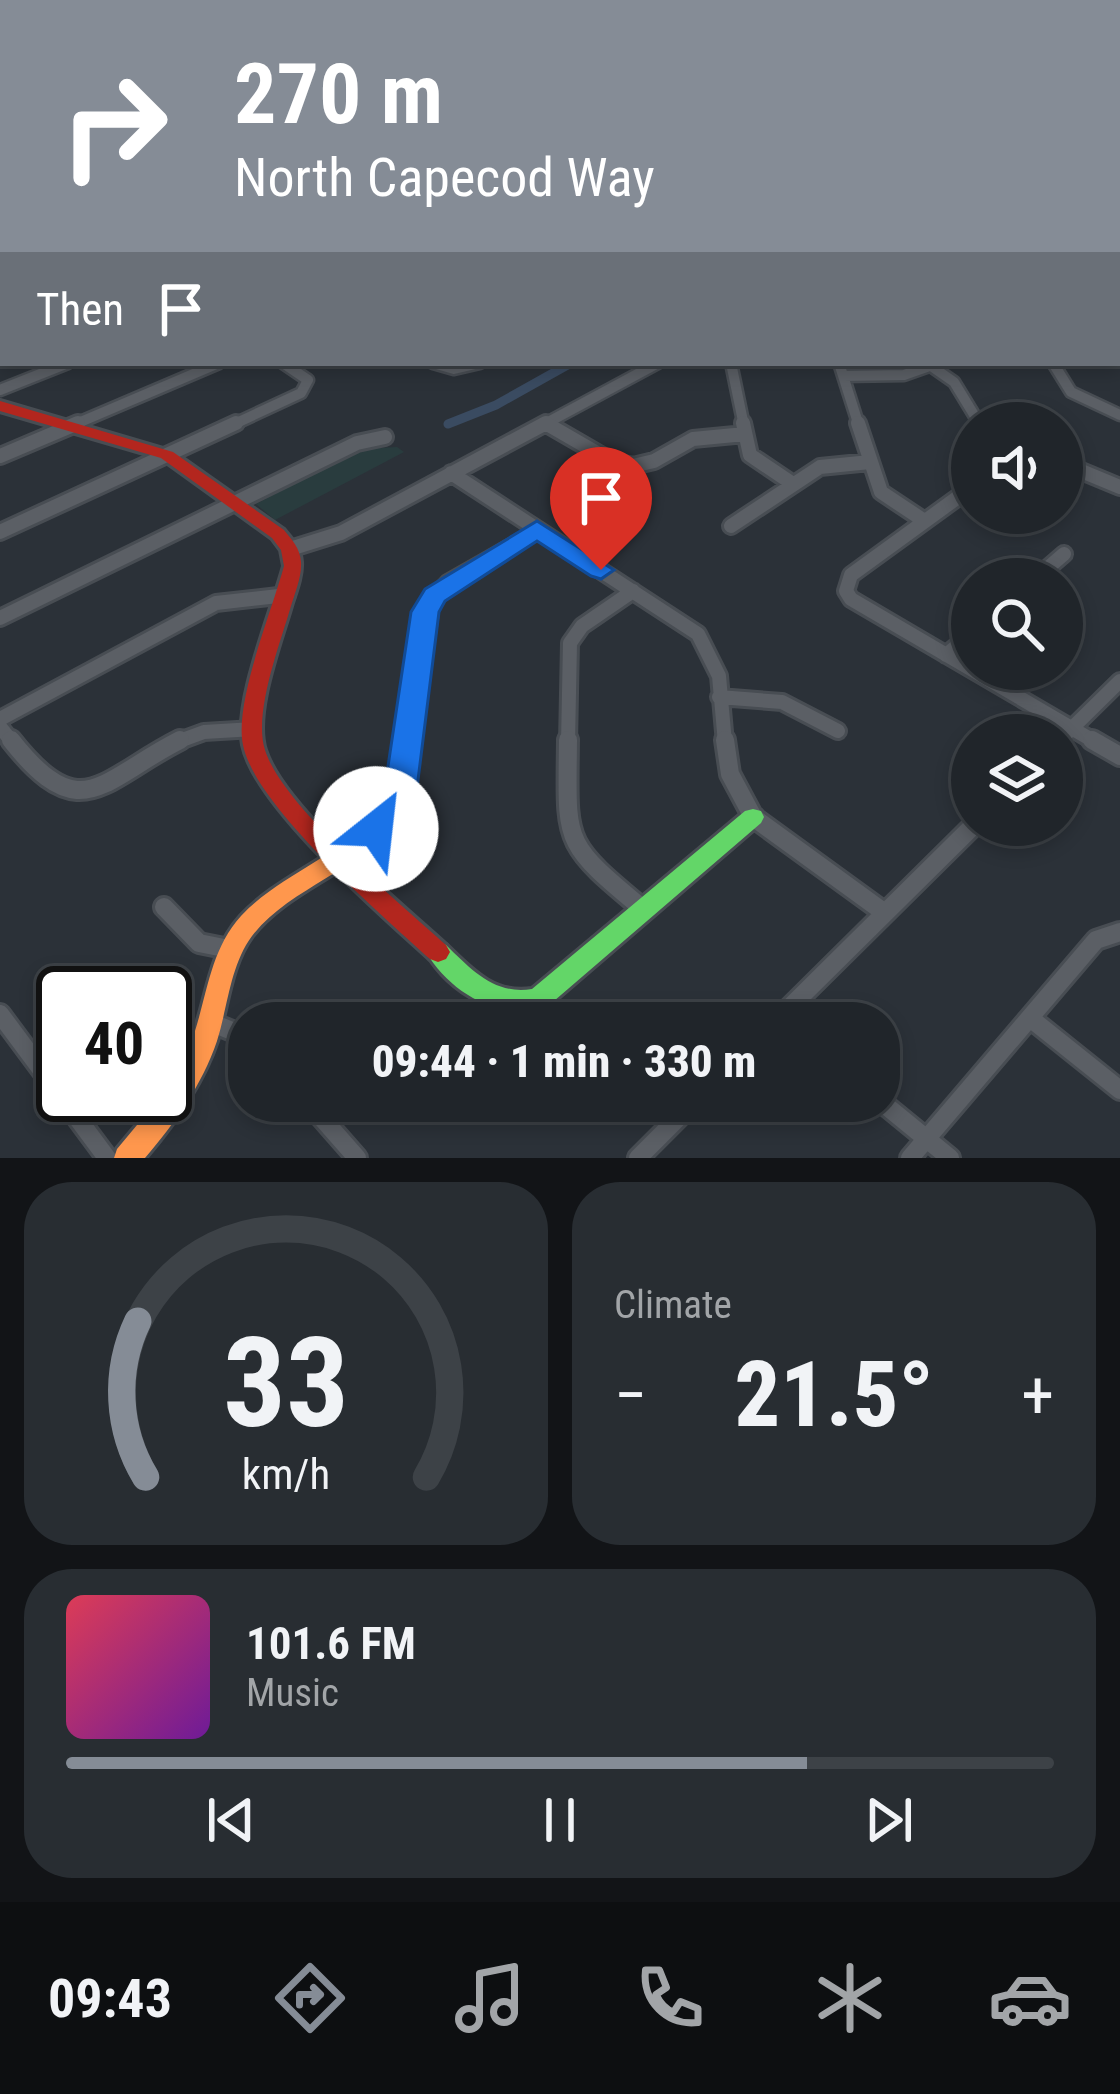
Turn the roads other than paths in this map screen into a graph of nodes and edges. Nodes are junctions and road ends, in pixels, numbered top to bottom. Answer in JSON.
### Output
{"nodes":[{"id":1,"x":60,"y":366,"type":"edge"},
{"id":2,"x":212,"y":366,"type":"edge"},
{"id":3,"x":287,"y":366,"type":"edge"},
{"id":4,"x":653,"y":366,"type":"edge"},
{"id":5,"x":732,"y":366,"type":"edge"},
{"id":6,"x":927,"y":366,"type":"edge"},
{"id":7,"x":936,"y":366,"type":"edge"},
{"id":8,"x":1055,"y":366,"type":"edge"},
{"id":9,"x":841,"y":370,"type":"edge"},
{"id":10,"x":0,"y":390,"type":"edge"},
{"id":11,"x":966,"y":402,"type":"edge"},
{"id":12,"x":0,"y":406,"type":"edge"},
{"id":13,"x":1120,"y":416,"type":"edge"},
{"id":14,"x":547,"y":424,"type":"junction"},
{"id":15,"x":68,"y":427,"type":"junction"},
{"id":16,"x":745,"y":434,"type":"junction"},
{"id":17,"x":385,"y":437,"type":"dead end"},
{"id":18,"x":167,"y":455,"type":"junction"},
{"id":19,"x":0,"y":456,"type":"edge"},
{"id":20,"x":870,"y":462,"type":"junction"},
{"id":21,"x":1083,"y":472,"type":"edge"},
{"id":22,"x":451,"y":473,"type":"junction"},
{"id":23,"x":793,"y":484,"type":"junction"},
{"id":24,"x":1120,"y":487,"type":"edge"},
{"id":25,"x":951,"y":501,"type":"edge"},
{"id":26,"x":238,"y":502,"type":"junction"},
{"id":27,"x":923,"y":520,"type":"junction"},
{"id":28,"x":731,"y":526,"type":"dead end"},
{"id":29,"x":537,"y":529,"type":"junction"},
{"id":30,"x":0,"y":532,"type":"edge"},
{"id":31,"x":290,"y":549,"type":"junction"},
{"id":32,"x":1064,"y":554,"type":"dead end"},
{"id":33,"x":1059,"y":558,"type":"edge"},
{"id":34,"x":633,"y":591,"type":"junction"},
{"id":35,"x":287,"y":595,"type":"junction"},
{"id":36,"x":0,"y":618,"type":"edge"},
{"id":37,"x":951,"y":652,"type":"edge"},
{"id":38,"x":946,"y":656,"type":"junction"},
{"id":39,"x":1120,"y":681,"type":"edge"},
{"id":40,"x":719,"y":697,"type":"junction"},
{"id":41,"x":1037,"y":714,"type":"edge"},
{"id":42,"x":1083,"y":717,"type":"edge"},
{"id":43,"x":0,"y":723,"type":"edge"},
{"id":44,"x":254,"y":729,"type":"junction"},
{"id":45,"x":838,"y":731,"type":"dead end"},
{"id":46,"x":1083,"y":740,"type":"edge"},
{"id":47,"x":1120,"y":756,"type":"edge"},
{"id":48,"x":753,"y":817,"type":"junction"},
{"id":49,"x":953,"y":846,"type":"edge"},
{"id":50,"x":338,"y":856,"type":"junction"},
{"id":51,"x":164,"y":907,"type":"dead end"},
{"id":52,"x":643,"y":909,"type":"junction"},
{"id":53,"x":886,"y":913,"type":"junction"},
{"id":54,"x":1120,"y":932,"type":"edge"},
{"id":55,"x":229,"y":949,"type":"junction"},
{"id":56,"x":798,"y":1002,"type":"edge"},
{"id":57,"x":0,"y":1014,"type":"edge"},
{"id":58,"x":1030,"y":1018,"type":"junction"},
{"id":59,"x":210,"y":1022,"type":"junction"},
{"id":60,"x":228,"y":1029,"type":"edge"},
{"id":61,"x":1120,"y":1090,"type":"edge"},
{"id":62,"x":900,"y":1117,"type":"edge"},
{"id":63,"x":325,"y":1122,"type":"edge"},
{"id":64,"x":674,"y":1122,"type":"edge"},
{"id":65,"x":927,"y":1138,"type":"junction"},
{"id":66,"x":107,"y":1158,"type":"edge"},
{"id":67,"x":127,"y":1158,"type":"edge"},
{"id":68,"x":357,"y":1158,"type":"edge"},
{"id":69,"x":638,"y":1158,"type":"edge"},
{"id":70,"x":910,"y":1158,"type":"edge"},
{"id":71,"x":950,"y":1158,"type":"edge"}],
"edges":[{"from":1,"to":10,"type":"street"},
{"from":2,"to":15,"type":"street"},
{"from":3,"to":18,"type":"street"},
{"from":4,"to":14,"type":"street"},
{"from":5,"to":16,"type":"street"},
{"from":6,"to":9,"type":"street"},
{"from":7,"to":11,"type":"street"},
{"from":8,"to":13,"type":"street"},
{"from":9,"to":20,"type":"street"},
{"from":12,"to":15,"type":"street"},
{"from":14,"to":16,"type":"street"},
{"from":14,"to":22,"type":"street"},
{"from":15,"to":18,"type":"street"},
{"from":15,"to":19,"type":"street"},
{"from":16,"to":23,"type":"street"},
{"from":17,"to":26,"type":"street"},
{"from":18,"to":26,"type":"street"},
{"from":18,"to":30,"type":"street"},
{"from":20,"to":23,"type":"street"},
{"from":20,"to":27,"type":"street"},
{"from":21,"to":24,"type":"street"},
{"from":22,"to":29,"type":"street"},
{"from":22,"to":31,"type":"street"},
{"from":23,"to":28,"type":"street"},
{"from":25,"to":27,"type":"street"},
{"from":26,"to":31,"type":"street"},
{"from":26,"to":36,"type":"street"},
{"from":27,"to":38,"type":"street"},
{"from":29,"to":34,"type":"street"},
{"from":29,"to":50,"type":"street"},
{"from":31,"to":35,"type":"street"},
{"from":32,"to":33,"type":"street"},
{"from":34,"to":40,"type":"street"},
{"from":34,"to":52,"type":"street"},
{"from":35,"to":43,"type":"street"},
{"from":35,"to":44,"type":"street"},
{"from":37,"to":38,"type":"street"},
{"from":38,"to":41,"type":"street"},
{"from":39,"to":42,"type":"street"},
{"from":40,"to":45,"type":"street"},
{"from":40,"to":48,"type":"street"},
{"from":43,"to":44,"type":"street"},
{"from":44,"to":50,"type":"street"},
{"from":46,"to":47,"type":"street"},
{"from":48,"to":52,"type":"street"},
{"from":48,"to":53,"type":"street"},
{"from":49,"to":53,"type":"street"},
{"from":50,"to":52,"type":"street"},
{"from":50,"to":55,"type":"street"},
{"from":51,"to":55,"type":"street"},
{"from":53,"to":56,"type":"street"},
{"from":54,"to":58,"type":"street"},
{"from":55,"to":59,"type":"street"},
{"from":57,"to":66,"type":"street"},
{"from":58,"to":61,"type":"street"},
{"from":58,"to":65,"type":"street"},
{"from":59,"to":60,"type":"street"},
{"from":59,"to":67,"type":"street"},
{"from":62,"to":65,"type":"street"},
{"from":63,"to":68,"type":"street"},
{"from":64,"to":69,"type":"street"},
{"from":65,"to":70,"type":"street"},
{"from":65,"to":71,"type":"street"}]}
